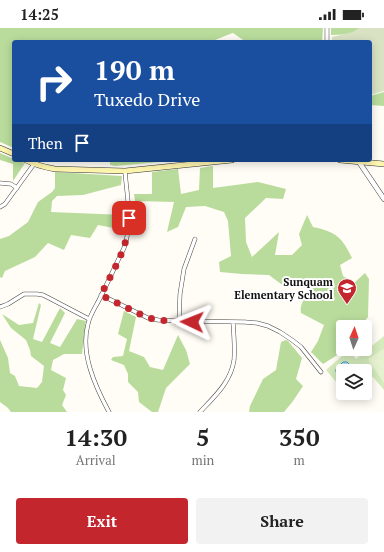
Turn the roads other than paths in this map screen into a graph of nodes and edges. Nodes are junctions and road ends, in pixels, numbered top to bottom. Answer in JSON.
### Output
{"nodes":[{"id":1,"x":327,"y":28,"type":"edge"},
{"id":2,"x":327,"y":40,"type":"edge"},
{"id":3,"x":0,"y":148,"type":"edge"},
{"id":4,"x":12,"y":153,"type":"edge"},
{"id":5,"x":30,"y":162,"type":"edge"},
{"id":6,"x":213,"y":162,"type":"edge"},
{"id":7,"x":359,"y":162,"type":"edge"},
{"id":8,"x":367,"y":162,"type":"edge"},
{"id":9,"x":34,"y":164,"type":"junction"},
{"id":10,"x":384,"y":164,"type":"edge"},
{"id":11,"x":125,"y":171,"type":"junction"},
{"id":12,"x":0,"y":183,"type":"edge"},
{"id":13,"x":17,"y":188,"type":"junction"},
{"id":14,"x":384,"y":199,"type":"edge"},
{"id":15,"x":0,"y":207,"type":"edge"},
{"id":16,"x":195,"y":239,"type":"dead end"},
{"id":17,"x":101,"y":295,"type":"junction"},
{"id":18,"x":0,"y":307,"type":"edge"},
{"id":19,"x":89,"y":319,"type":"junction"},
{"id":20,"x":179,"y":321,"type":"junction"},
{"id":21,"x":233,"y":322,"type":"junction"},
{"id":22,"x":321,"y":372,"type":"dead end"},
{"id":23,"x":109,"y":412,"type":"edge"},
{"id":24,"x":200,"y":412,"type":"edge"}],
"edges":[{"from":1,"to":2,"type":"street"},
{"from":3,"to":4,"type":"main road"},
{"from":5,"to":9,"type":"main road"},
{"from":6,"to":11,"type":"main road"},
{"from":7,"to":14,"type":"street"},
{"from":8,"to":10,"type":"main road"},
{"from":9,"to":11,"type":"main road"},
{"from":9,"to":13,"type":"street"},
{"from":11,"to":17,"type":"street"},
{"from":12,"to":13,"type":"street"},
{"from":13,"to":15,"type":"street"},
{"from":16,"to":20,"type":"street"},
{"from":17,"to":19,"type":"street"},
{"from":17,"to":20,"type":"street"},
{"from":18,"to":19,"type":"street"},
{"from":19,"to":23,"type":"street"},
{"from":20,"to":21,"type":"street"},
{"from":21,"to":22,"type":"street"},
{"from":21,"to":24,"type":"street"}]}
